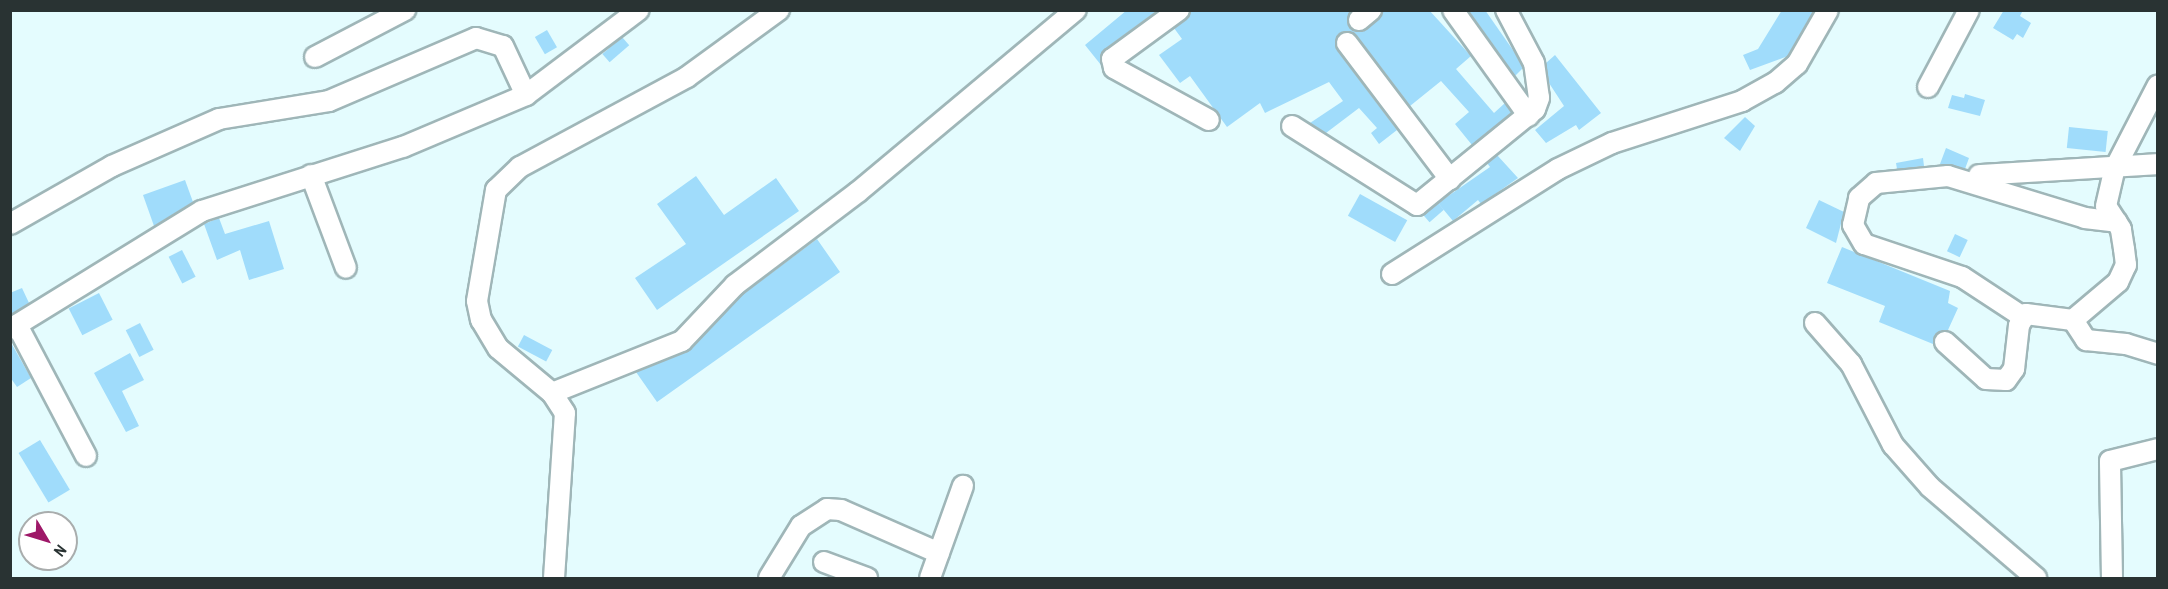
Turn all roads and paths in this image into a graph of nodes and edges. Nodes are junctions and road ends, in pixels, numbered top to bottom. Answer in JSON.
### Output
{"nodes":[{"id":1,"x":405,"y":10,"type":"edge"},
{"id":2,"x":639,"y":10,"type":"edge"},
{"id":3,"x":779,"y":10,"type":"edge"},
{"id":4,"x":1076,"y":10,"type":"edge"},
{"id":5,"x":1179,"y":10,"type":"edge"},
{"id":6,"x":1452,"y":10,"type":"edge"},
{"id":7,"x":1506,"y":10,"type":"edge"},
{"id":8,"x":1828,"y":10,"type":"edge"},
{"id":9,"x":1969,"y":10,"type":"edge"},
{"id":10,"x":1347,"y":43,"type":"dead end"},
{"id":11,"x":315,"y":57,"type":"dead end"},
{"id":12,"x":2157,"y":85,"type":"edge"},
{"id":13,"x":1928,"y":87,"type":"dead end"},
{"id":14,"x":526,"y":95,"type":"junction"},
{"id":15,"x":1529,"y":116,"type":"junction"},
{"id":16,"x":1209,"y":120,"type":"dead end"},
{"id":17,"x":1292,"y":126,"type":"dead end"},
{"id":18,"x":2157,"y":164,"type":"edge"},
{"id":19,"x":2115,"y":168,"type":"junction"},
{"id":20,"x":311,"y":175,"type":"junction"},
{"id":21,"x":1979,"y":175,"type":"dead end"},
{"id":22,"x":1450,"y":179,"type":"junction"},
{"id":23,"x":2117,"y":222,"type":"junction"},
{"id":24,"x":10,"y":224,"type":"edge"},
{"id":25,"x":346,"y":268,"type":"dead end"},
{"id":26,"x":1392,"y":274,"type":"dead end"},
{"id":27,"x":2023,"y":317,"type":"junction"},
{"id":28,"x":2073,"y":320,"type":"junction"},
{"id":29,"x":1815,"y":323,"type":"dead end"},
{"id":30,"x":14,"y":327,"type":"edge"},
{"id":31,"x":1945,"y":342,"type":"dead end"},
{"id":32,"x":2157,"y":354,"type":"edge"},
{"id":33,"x":552,"y":393,"type":"junction"},
{"id":34,"x":2157,"y":449,"type":"edge"},
{"id":35,"x":86,"y":456,"type":"dead end"},
{"id":36,"x":963,"y":486,"type":"dead end"},
{"id":37,"x":939,"y":553,"type":"junction"},
{"id":38,"x":824,"y":562,"type":"dead end"},
{"id":39,"x":554,"y":579,"type":"edge"},
{"id":40,"x":769,"y":579,"type":"edge"},
{"id":41,"x":867,"y":579,"type":"edge"},
{"id":42,"x":930,"y":579,"type":"edge"},
{"id":43,"x":2036,"y":579,"type":"edge"},
{"id":44,"x":2112,"y":579,"type":"edge"}],
"edges":[{"from":1,"to":11,"type":"street"},
{"from":2,"to":14,"type":"street"},
{"from":3,"to":33,"type":"street"},
{"from":4,"to":33,"type":"street"},
{"from":5,"to":16,"type":"street"},
{"from":6,"to":15,"type":"street"},
{"from":7,"to":15,"type":"street"},
{"from":8,"to":26,"type":"street"},
{"from":9,"to":13,"type":"street"},
{"from":10,"to":22,"type":"street"},
{"from":12,"to":19,"type":"street"},
{"from":14,"to":20,"type":"street"},
{"from":14,"to":24,"type":"street"},
{"from":15,"to":22,"type":"street"},
{"from":17,"to":22,"type":"street"},
{"from":18,"to":19,"type":"street"},
{"from":19,"to":21,"type":"street"},
{"from":19,"to":23,"type":"street"},
{"from":20,"to":25,"type":"street"},
{"from":20,"to":30,"type":"street"},
{"from":23,"to":27,"type":"street"},
{"from":23,"to":28,"type":"street"},
{"from":27,"to":28,"type":"street"},
{"from":27,"to":31,"type":"street"},
{"from":28,"to":32,"type":"street"},
{"from":29,"to":43,"type":"street"},
{"from":30,"to":35,"type":"street"},
{"from":33,"to":39,"type":"street"},
{"from":34,"to":44,"type":"street"},
{"from":36,"to":37,"type":"street"},
{"from":37,"to":40,"type":"street"},
{"from":37,"to":42,"type":"street"},
{"from":38,"to":41,"type":"street"}]}
